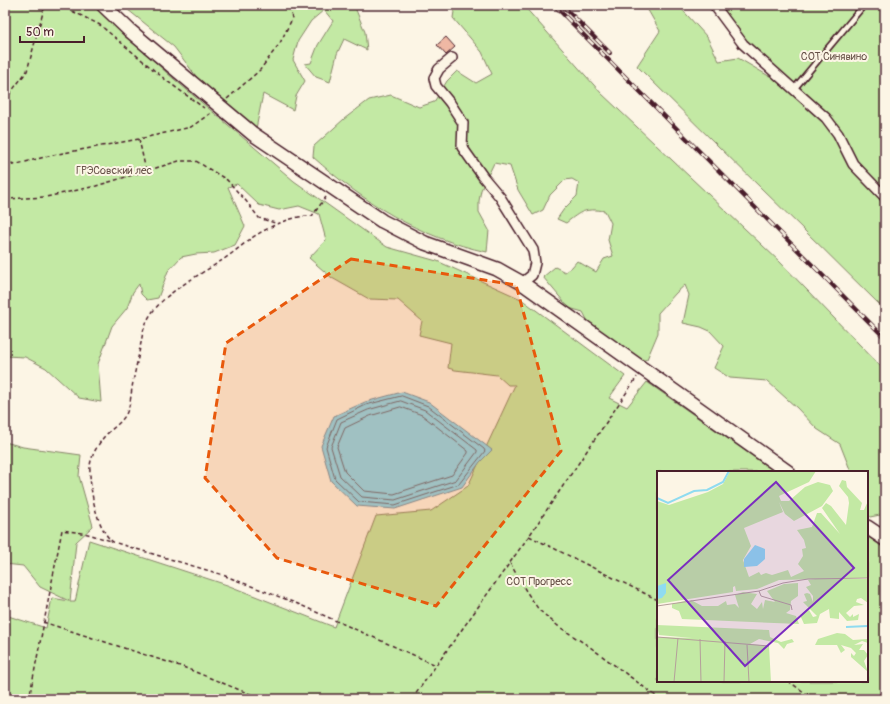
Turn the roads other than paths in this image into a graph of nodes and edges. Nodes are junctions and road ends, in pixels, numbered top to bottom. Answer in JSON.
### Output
{"nodes":[{"id":1,"x":103,"y":5,"type":"edge"},
{"id":2,"x":714,"y":5,"type":"edge"},
{"id":3,"x":864,"y":5,"type":"edge"},
{"id":4,"x":452,"y":58,"type":"dead end"},
{"id":5,"x":794,"y":89,"type":"junction"},
{"id":6,"x":884,"y":194,"type":"edge"},
{"id":7,"x":522,"y":283,"type":"junction"},
{"id":8,"x":787,"y":471,"type":"edge"},
{"id":9,"x":868,"y":528,"type":"edge"},
{"id":10,"x":885,"y":539,"type":"edge"}],
"edges":[{"from":1,"to":7,"type":"main road"},
{"from":2,"to":5,"type":"street"},
{"from":3,"to":5,"type":"lane"},
{"from":4,"to":7,"type":"street"},
{"from":5,"to":6,"type":"street"},
{"from":7,"to":8,"type":"main road"},
{"from":9,"to":10,"type":"main road"}]}
